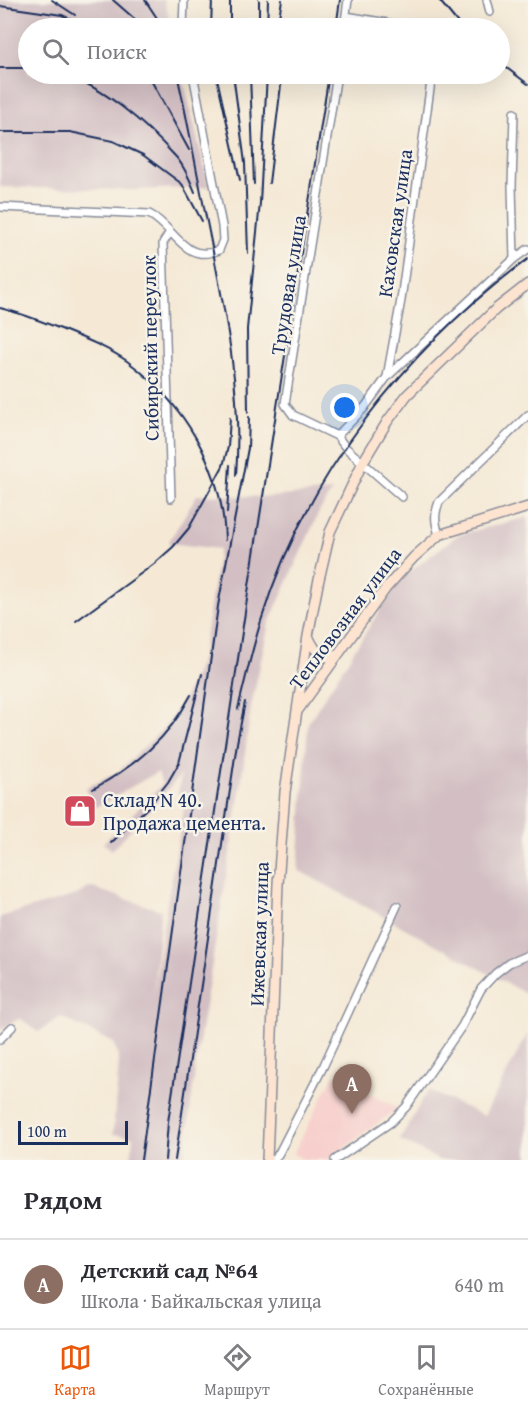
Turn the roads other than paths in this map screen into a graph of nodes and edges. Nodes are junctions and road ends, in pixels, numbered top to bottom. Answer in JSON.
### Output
{"nodes":[{"id":1,"x":184,"y":0,"type":"edge"},
{"id":2,"x":348,"y":0,"type":"edge"},
{"id":3,"x":487,"y":0,"type":"edge"},
{"id":4,"x":490,"y":12,"type":"dead end"},
{"id":5,"x":346,"y":16,"type":"joint"},
{"id":6,"x":183,"y":18,"type":"edge"},
{"id":7,"x":358,"y":18,"type":"edge"},
{"id":8,"x":195,"y":84,"type":"edge"},
{"id":9,"x":335,"y":84,"type":"edge"},
{"id":10,"x":431,"y":84,"type":"edge"},
{"id":11,"x":514,"y":113,"type":"dead end"},
{"id":12,"x":0,"y":207,"type":"edge"},
{"id":13,"x":170,"y":232,"type":"junction"},
{"id":14,"x":528,"y":249,"type":"edge"},
{"id":15,"x":514,"y":259,"type":"junction"},
{"id":16,"x":528,"y":284,"type":"edge"},
{"id":17,"x":387,"y":377,"type":"junction"},
{"id":18,"x":528,"y":415,"type":"edge"},
{"id":19,"x":337,"y":436,"type":"junction"},
{"id":20,"x":363,"y":462,"type":"junction"},
{"id":21,"x":402,"y":497,"type":"dead end"},
{"id":22,"x":171,"y":498,"type":"dead end"},
{"id":23,"x":528,"y":507,"type":"edge"},
{"id":24,"x":439,"y":536,"type":"junction"},
{"id":25,"x":309,"y":636,"type":"junction"},
{"id":26,"x":338,"y":654,"type":"junction"},
{"id":27,"x":297,"y":711,"type":"junction"},
{"id":28,"x":397,"y":906,"type":"dead end"},
{"id":29,"x":528,"y":955,"type":"edge"},
{"id":30,"x":12,"y":1028,"type":"dead end"},
{"id":31,"x":0,"y":1039,"type":"edge"},
{"id":32,"x":267,"y":1160,"type":"edge"},
{"id":33,"x":274,"y":1160,"type":"edge"},
{"id":34,"x":336,"y":1160,"type":"edge"}],
"edges":[{"from":1,"to":6,"type":"street"},
{"from":2,"to":5,"type":"street"},
{"from":3,"to":4,"type":"street"},
{"from":5,"to":7,"type":"street"},
{"from":8,"to":13,"type":"street"},
{"from":9,"to":19,"type":"street","name":"Трудовая улица"},
{"from":10,"to":17,"type":"street","name":"Каховская улица"},
{"from":11,"to":15,"type":"street"},
{"from":12,"to":13,"type":"street","name":"Сибирский переулок"},
{"from":13,"to":22,"type":"street","name":"Сибирский переулок"},
{"from":14,"to":15,"type":"street"},
{"from":15,"to":17,"type":"street"},
{"from":16,"to":20,"type":"street","name":"Ижевская улица"},
{"from":17,"to":19,"type":"street"},
{"from":18,"to":24,"type":"street"},
{"from":19,"to":20,"type":"street","name":"Трудовая улица"},
{"from":20,"to":21,"type":"street","name":"Трудовая улица"},
{"from":20,"to":25,"type":"street","name":"Ижевская улица"},
{"from":23,"to":24,"type":"street"},
{"from":24,"to":26,"type":"street","name":"Тепловозная улица"},
{"from":25,"to":26,"type":"street"},
{"from":25,"to":27,"type":"street","name":"Ижевская улица"},
{"from":26,"to":27,"type":"street","name":"Тепловозная улица"},
{"from":27,"to":32,"type":"street","name":"Ижевская улица"},
{"from":28,"to":33,"type":"street"},
{"from":29,"to":34,"type":"street"},
{"from":30,"to":31,"type":"street"}]}
